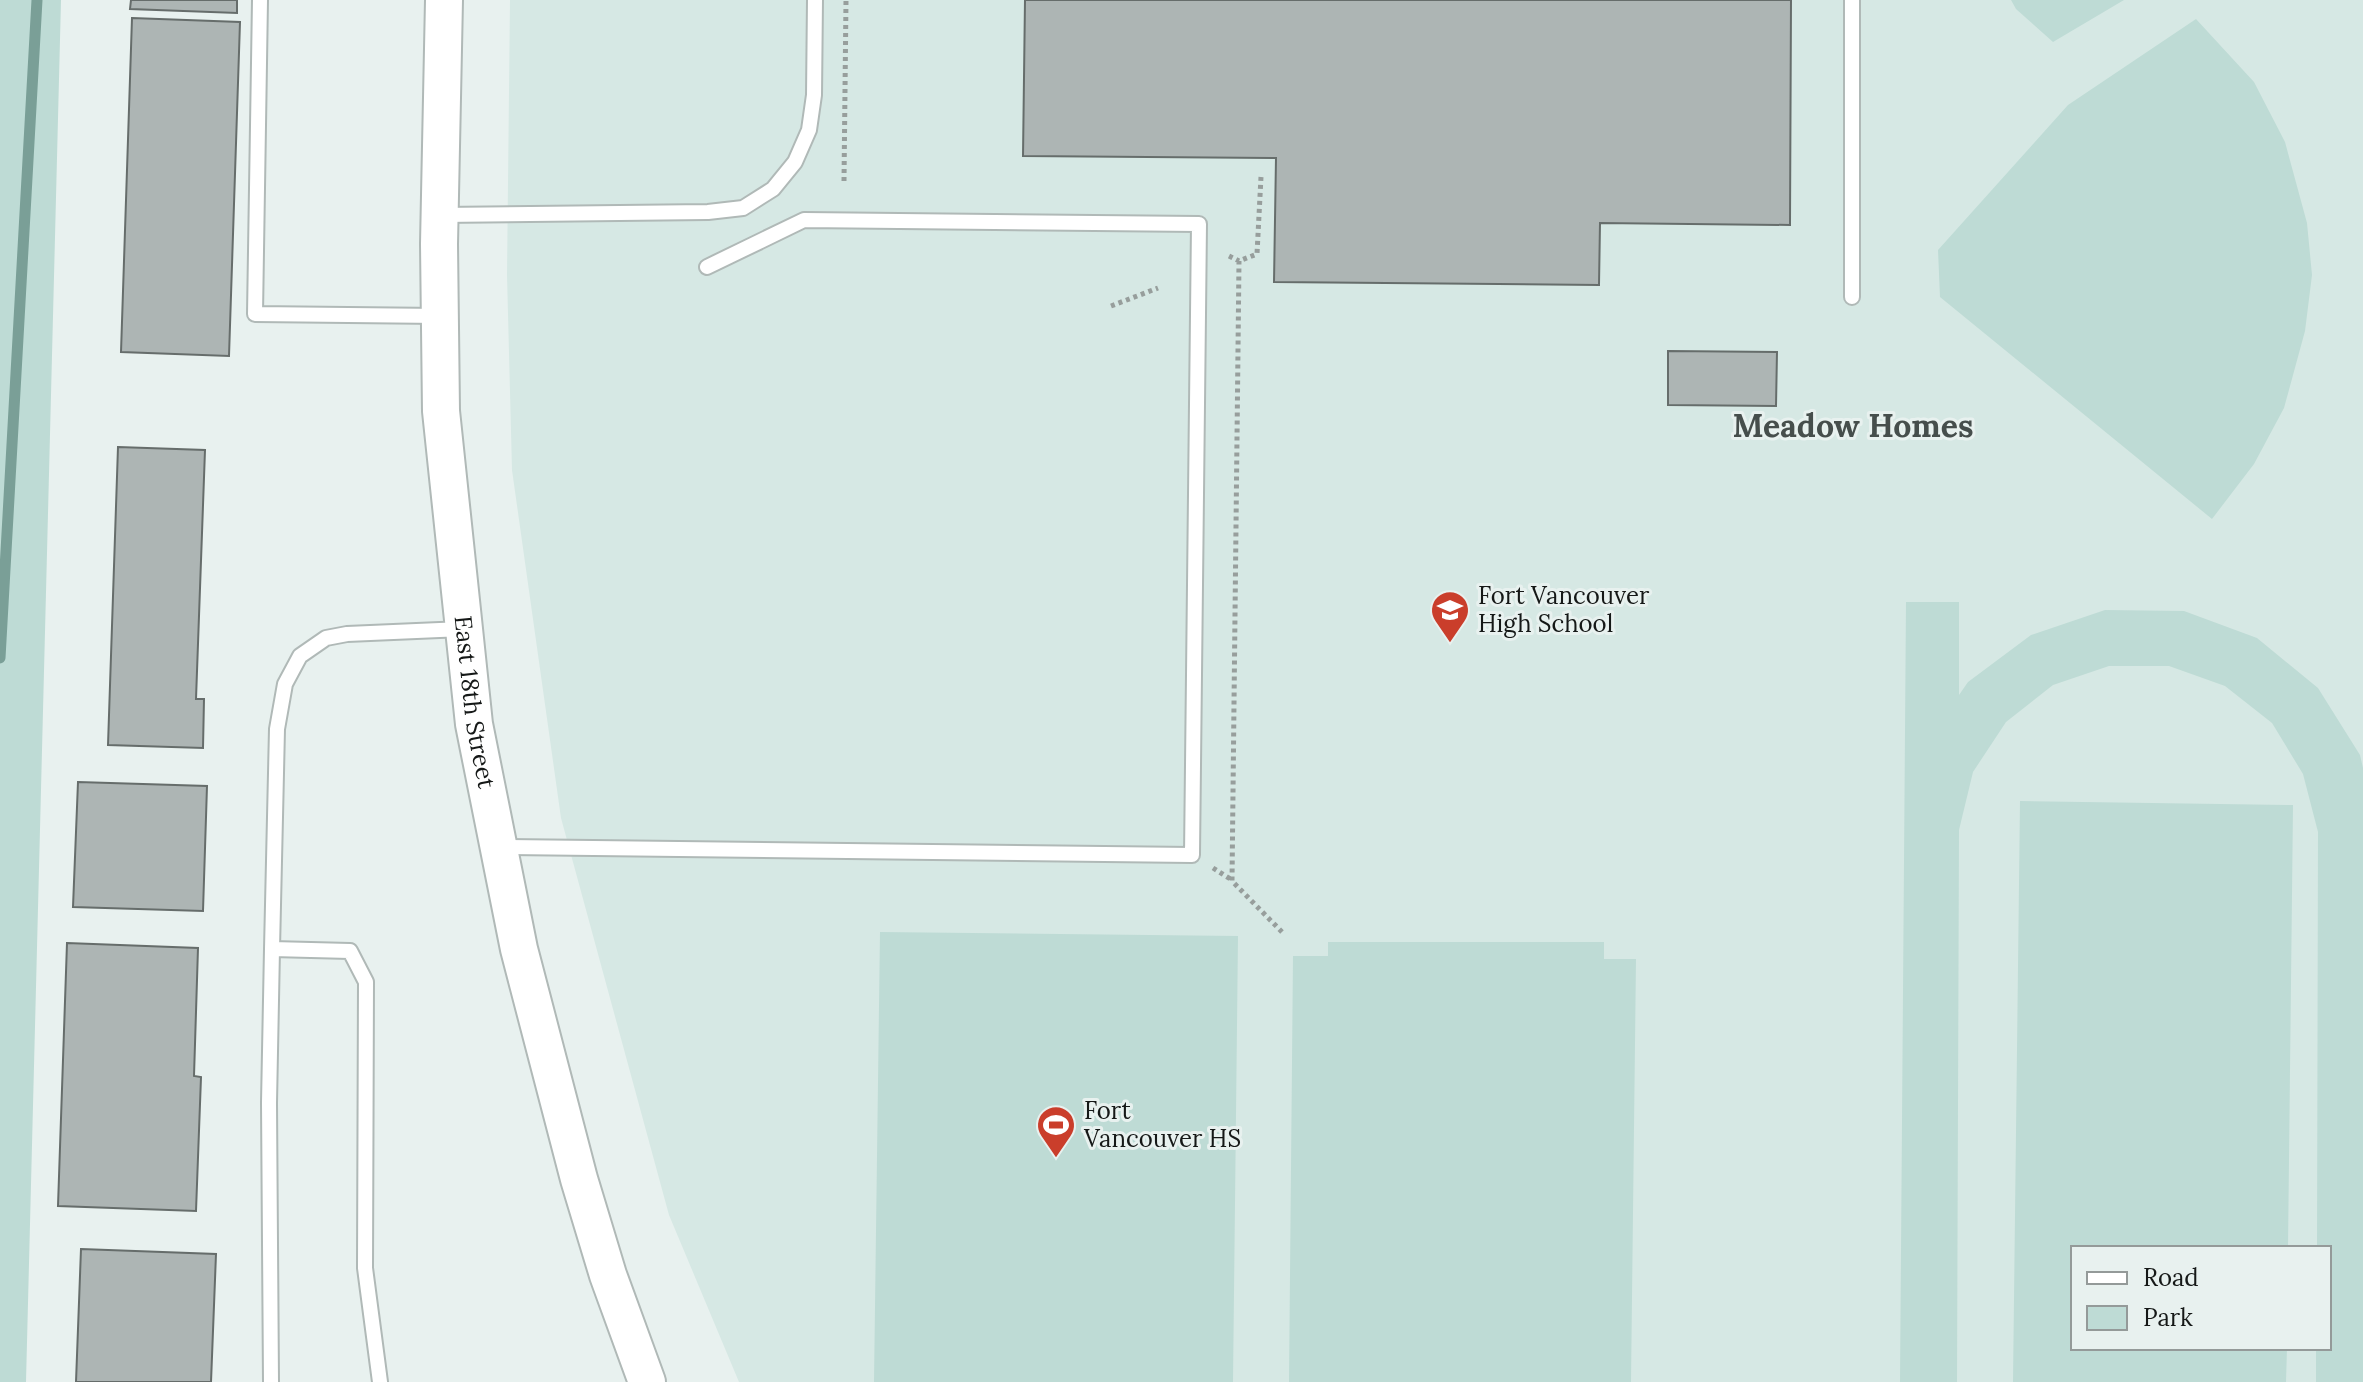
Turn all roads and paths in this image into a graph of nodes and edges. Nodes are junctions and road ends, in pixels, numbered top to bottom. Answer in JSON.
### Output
{"nodes":[{"id":1,"x":260,"y":0,"type":"edge"},
{"id":2,"x":444,"y":0,"type":"edge"},
{"id":3,"x":815,"y":0,"type":"edge"},
{"id":4,"x":846,"y":0,"type":"edge"},
{"id":5,"x":1852,"y":0,"type":"edge"},
{"id":6,"x":1261,"y":177,"type":"dead end"},
{"id":7,"x":844,"y":181,"type":"dead end"},
{"id":8,"x":440,"y":215,"type":"junction"},
{"id":9,"x":1229,"y":256,"type":"dead end"},
{"id":10,"x":1239,"y":261,"type":"junction"},
{"id":11,"x":707,"y":267,"type":"dead end"},
{"id":12,"x":1158,"y":288,"type":"dead end"},
{"id":13,"x":1852,"y":297,"type":"dead end"},
{"id":14,"x":1111,"y":306,"type":"dead end"},
{"id":15,"x":441,"y":316,"type":"junction"},
{"id":16,"x":465,"y":629,"type":"junction"},
{"id":17,"x":499,"y":847,"type":"junction"},
{"id":18,"x":1282,"y":932,"type":"dead end"},
{"id":19,"x":272,"y":949,"type":"junction"},
{"id":20,"x":271,"y":1382,"type":"edge"},
{"id":21,"x":380,"y":1382,"type":"edge"},
{"id":22,"x":647,"y":1382,"type":"edge"}],
"edges":[{"from":1,"to":15,"type":"lane"},
{"from":2,"to":8,"type":"street","name":"East 18th Street"},
{"from":3,"to":8,"type":"lane"},
{"from":4,"to":7,"type":"path"},
{"from":5,"to":13,"type":"lane"},
{"from":6,"to":10,"type":"path"},
{"from":8,"to":15,"type":"street","name":"East 18th Street"},
{"from":9,"to":10,"type":"path"},
{"from":10,"to":18,"type":"path"},
{"from":11,"to":17,"type":"lane"},
{"from":12,"to":14,"type":"path"},
{"from":15,"to":16,"type":"street","name":"East 18th Street"},
{"from":16,"to":17,"type":"street","name":"East 18th Street"},
{"from":16,"to":19,"type":"lane"},
{"from":17,"to":22,"type":"street","name":"East 18th Street"},
{"from":19,"to":20,"type":"lane"},
{"from":19,"to":21,"type":"lane"}]}
